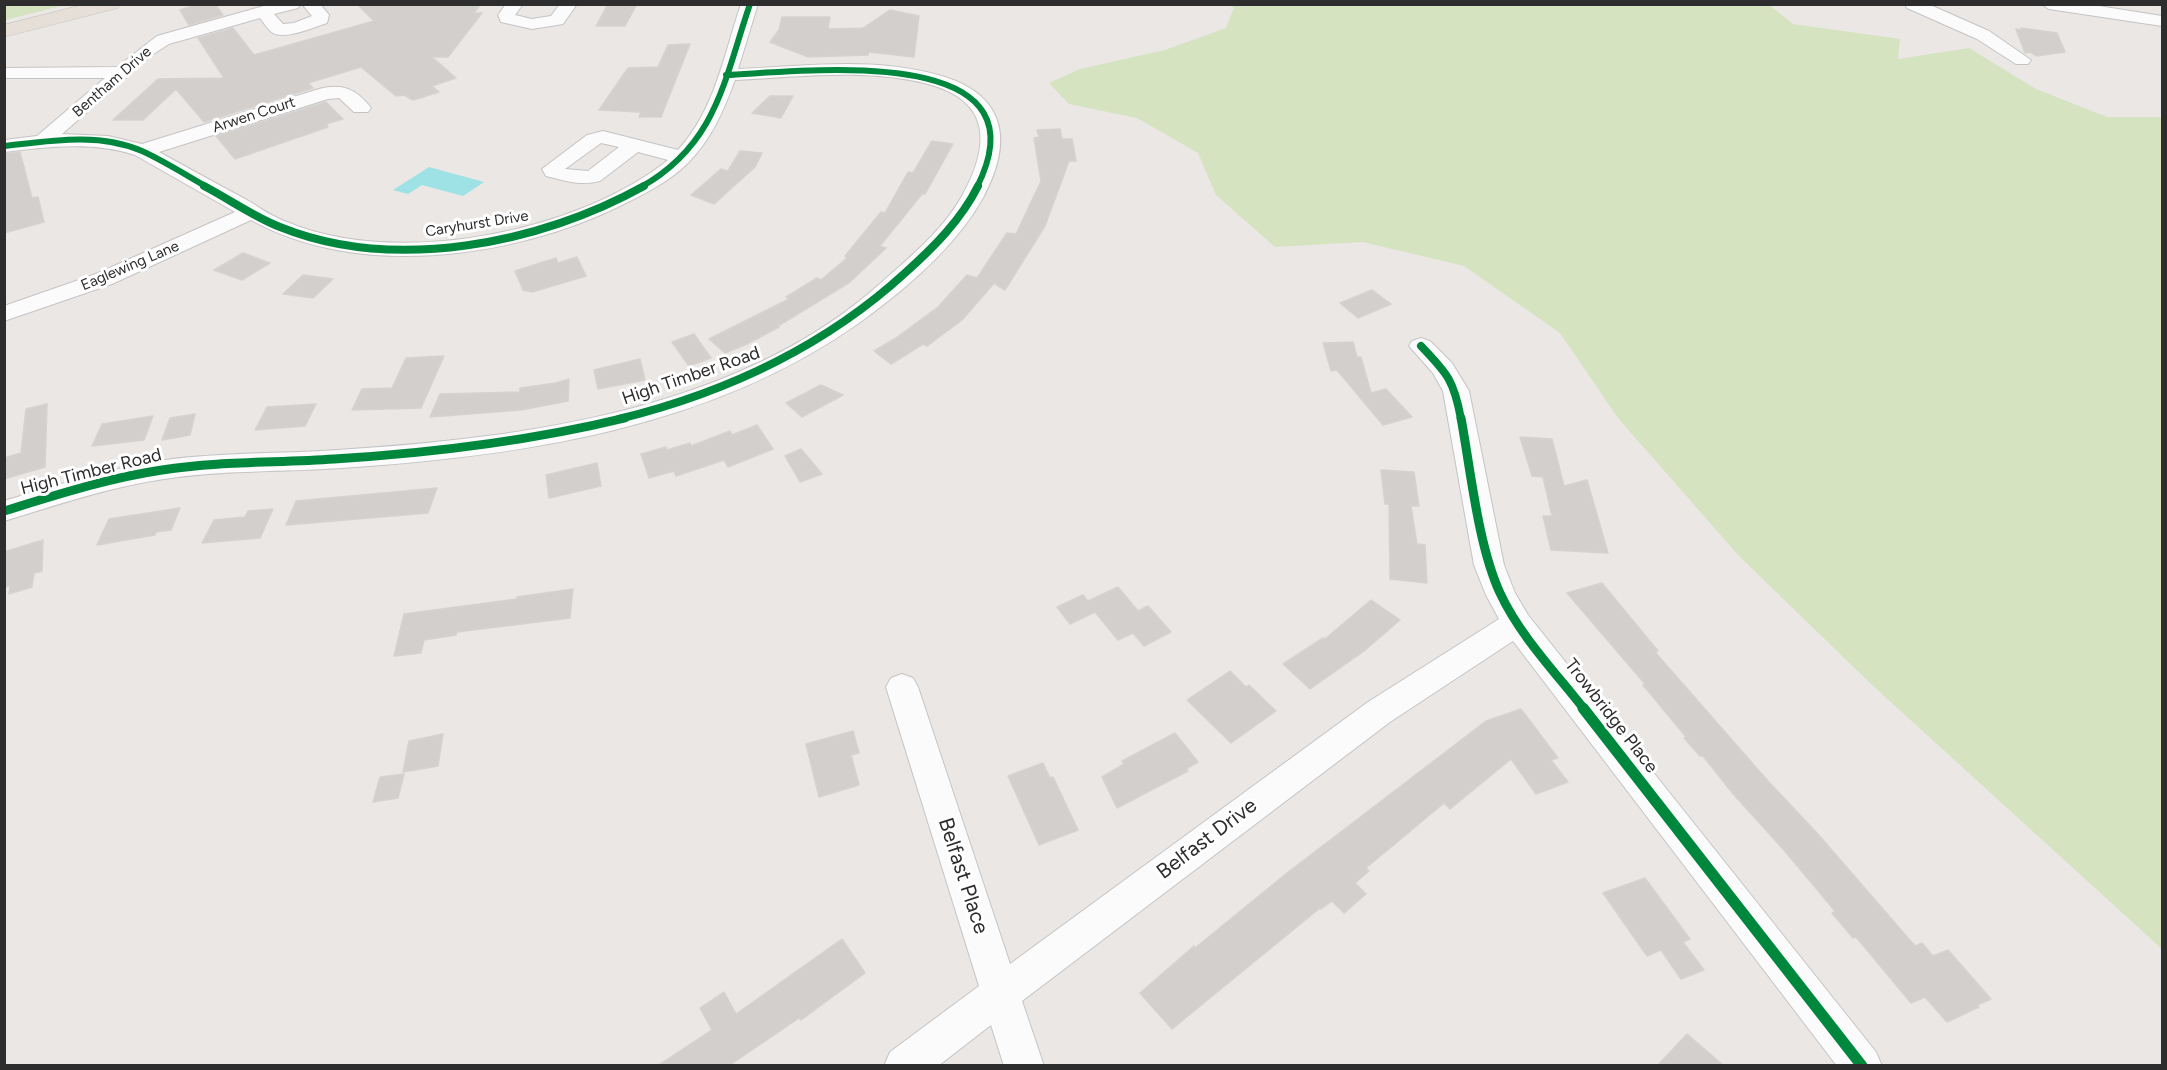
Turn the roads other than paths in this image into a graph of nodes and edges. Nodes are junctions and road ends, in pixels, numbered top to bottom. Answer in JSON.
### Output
{"nodes":[{"id":1,"x":111,"y":4,"type":"edge"},
{"id":2,"x":292,"y":4,"type":"edge"},
{"id":3,"x":515,"y":4,"type":"edge"},
{"id":4,"x":569,"y":4,"type":"edge"},
{"id":5,"x":750,"y":4,"type":"edge"},
{"id":6,"x":1913,"y":4,"type":"edge"},
{"id":7,"x":2049,"y":4,"type":"edge"},
{"id":8,"x":316,"y":10,"type":"edge"},
{"id":9,"x":263,"y":12,"type":"junction"},
{"id":10,"x":2163,"y":21,"type":"edge"},
{"id":11,"x":4,"y":31,"type":"edge"},
{"id":12,"x":2022,"y":60,"type":"dead end"},
{"id":13,"x":123,"y":72,"type":"junction"},
{"id":14,"x":726,"y":75,"type":"junction"},
{"id":15,"x":6,"y":77,"type":"edge"},
{"id":16,"x":103,"y":89,"type":"junction"},
{"id":17,"x":361,"y":108,"type":"dead end"},
{"id":18,"x":42,"y":142,"type":"junction"},
{"id":19,"x":636,"y":144,"type":"dead end"},
{"id":20,"x":4,"y":146,"type":"edge"},
{"id":21,"x":142,"y":151,"type":"junction"},
{"id":22,"x":682,"y":157,"type":"junction"},
{"id":23,"x":252,"y":212,"type":"junction"},
{"id":24,"x":4,"y":314,"type":"edge"},
{"id":25,"x":1421,"y":346,"type":"dead end"},
{"id":26,"x":4,"y":511,"type":"edge"},
{"id":27,"x":1517,"y":623,"type":"junction"},
{"id":28,"x":902,"y":687,"type":"dead end"},
{"id":29,"x":1000,"y":992,"type":"junction"},
{"id":30,"x":904,"y":1065,"type":"edge"},
{"id":31,"x":1024,"y":1065,"type":"edge"},
{"id":32,"x":1862,"y":1065,"type":"edge"}],
"edges":[{"from":1,"to":11,"type":"main road"},
{"from":2,"to":9,"type":"street","name":"Bentham Drive"},
{"from":3,"to":4,"type":"street"},
{"from":5,"to":14,"type":"street","name":"Caryhurst Drive"},
{"from":6,"to":12,"type":"street"},
{"from":7,"to":10,"type":"street"},
{"from":8,"to":9,"type":"street"},
{"from":9,"to":13,"type":"street","name":"Bentham Drive"},
{"from":13,"to":15,"type":"street"},
{"from":13,"to":16,"type":"street","name":"Bentham Drive"},
{"from":14,"to":22,"type":"street","name":"Caryhurst Drive"},
{"from":14,"to":26,"type":"street","name":"High Timber Road"},
{"from":15,"to":16,"type":"street"},
{"from":16,"to":18,"type":"street","name":"Bentham Drive"},
{"from":17,"to":21,"type":"street","name":"Arwen Court"},
{"from":18,"to":20,"type":"street","name":"Caryhurst Drive"},
{"from":18,"to":21,"type":"street","name":"Caryhurst Drive"},
{"from":19,"to":22,"type":"street"},
{"from":21,"to":23,"type":"street","name":"Caryhurst Drive"},
{"from":22,"to":23,"type":"street","name":"Caryhurst Drive"},
{"from":23,"to":24,"type":"street","name":"Eaglewing Lane"},
{"from":25,"to":27,"type":"street","name":"Trowbridge Place"},
{"from":27,"to":29,"type":"street","name":"Belfast Drive"},
{"from":27,"to":32,"type":"street","name":"Trowbridge Place"},
{"from":28,"to":29,"type":"street","name":"Belfast Place"},
{"from":29,"to":30,"type":"street","name":"Belfast Drive"},
{"from":29,"to":31,"type":"street","name":"Belfast Place"}]}
